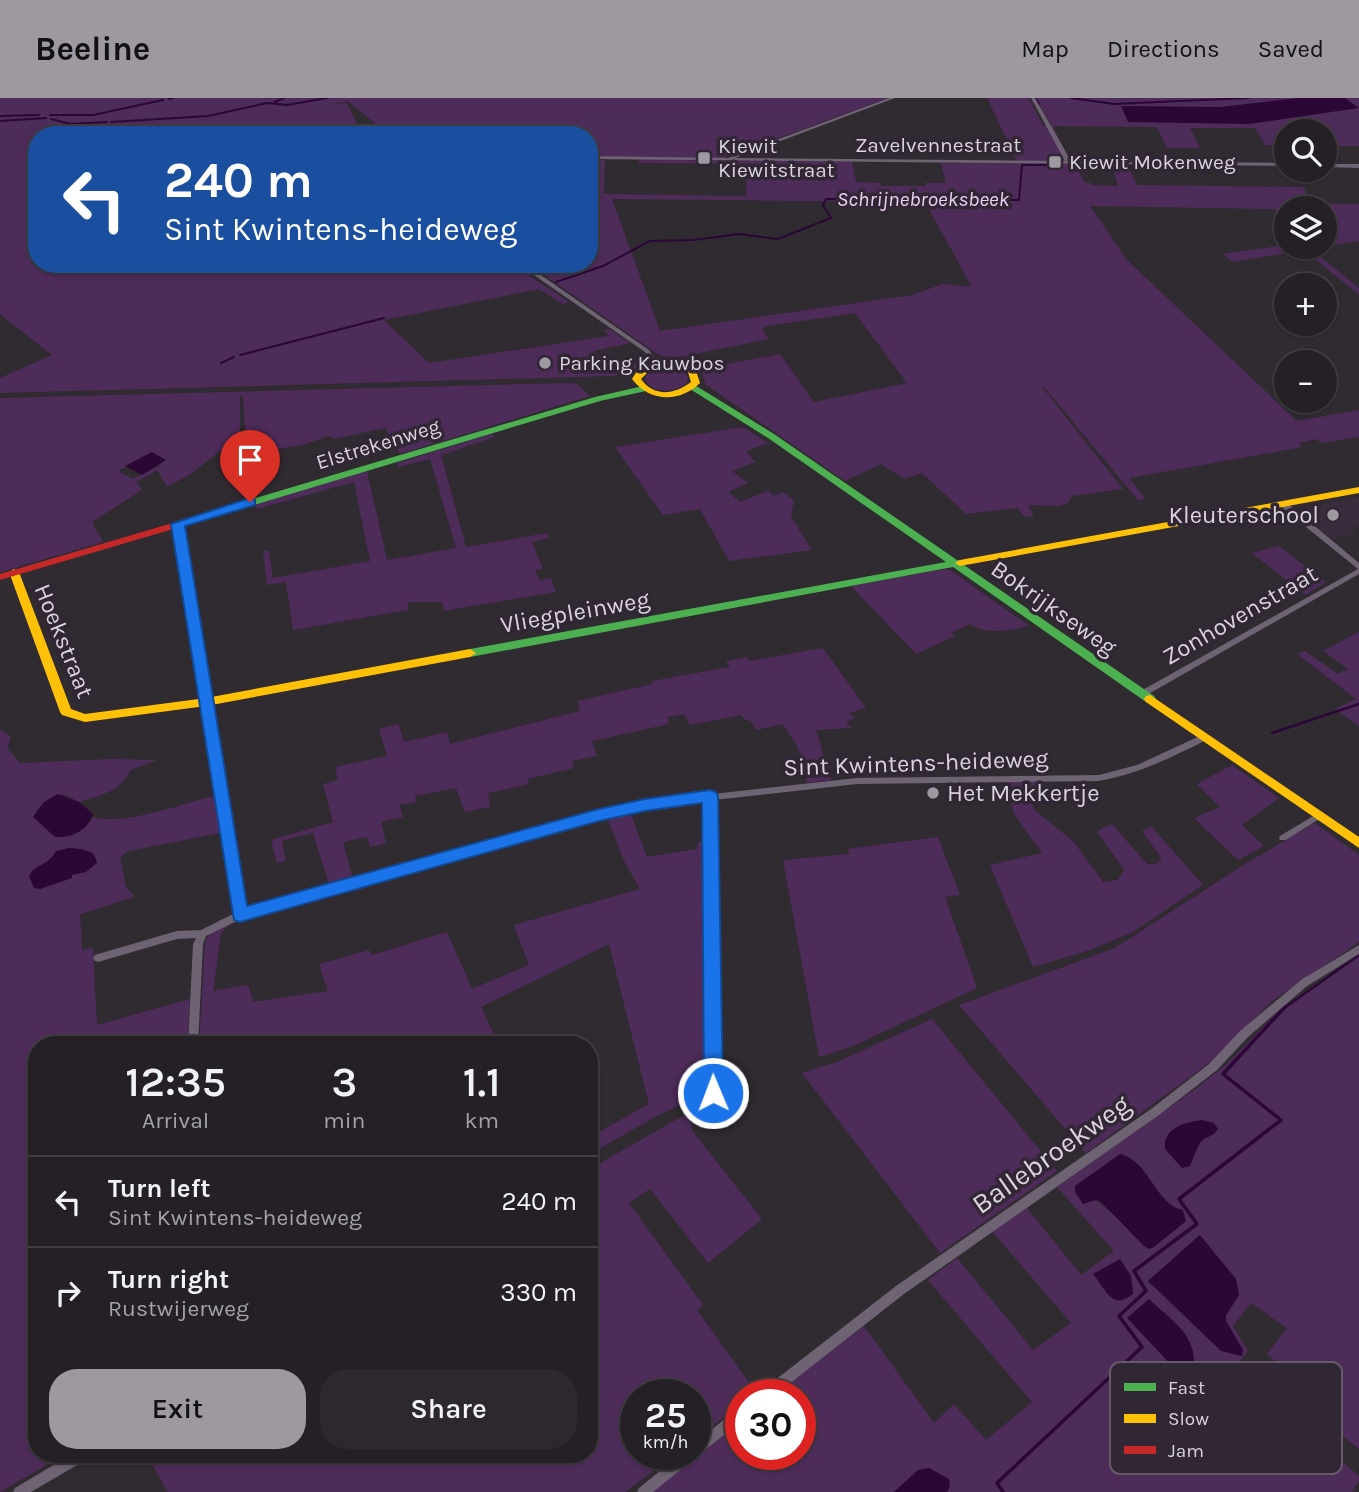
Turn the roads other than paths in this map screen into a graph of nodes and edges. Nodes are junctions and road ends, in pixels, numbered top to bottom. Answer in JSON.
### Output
{"nodes":[{"id":1,"x":893,"y":98,"type":"edge"},
{"id":2,"x":1033,"y":98,"type":"edge"},
{"id":3,"x":598,"y":158,"type":"edge"},
{"id":4,"x":728,"y":159,"type":"junction"},
{"id":5,"x":1069,"y":163,"type":"junction"},
{"id":6,"x":1274,"y":166,"type":"edge"},
{"id":7,"x":1337,"y":166,"type":"edge"},
{"id":8,"x":1359,"y":166,"type":"edge"},
{"id":9,"x":535,"y":273,"type":"edge"},
{"id":10,"x":656,"y":364,"type":"junction"},
{"id":11,"x":640,"y":386,"type":"junction"},
{"id":12,"x":689,"y":389,"type":"junction"},
{"id":13,"x":1359,"y":490,"type":"edge"},
{"id":14,"x":1283,"y":504,"type":"junction"},
{"id":15,"x":178,"y":524,"type":"junction"},
{"id":16,"x":953,"y":564,"type":"junction"},
{"id":17,"x":1359,"y":569,"type":"edge"},
{"id":18,"x":14,"y":572,"type":"junction"},
{"id":19,"x":0,"y":577,"type":"edge"},
{"id":20,"x":1142,"y":694,"type":"junction"},
{"id":21,"x":206,"y":702,"type":"junction"},
{"id":22,"x":1205,"y":737,"type":"junction"},
{"id":23,"x":710,"y":796,"type":"junction"},
{"id":24,"x":1318,"y":816,"type":"junction"},
{"id":25,"x":1283,"y":838,"type":"dead end"},
{"id":26,"x":1359,"y":843,"type":"edge"},
{"id":27,"x":240,"y":915,"type":"junction"},
{"id":28,"x":202,"y":934,"type":"junction"},
{"id":29,"x":1359,"y":949,"type":"edge"},
{"id":30,"x":98,"y":958,"type":"dead end"},
{"id":31,"x":193,"y":1036,"type":"edge"},
{"id":32,"x":713,"y":1093,"type":"dead end"},
{"id":33,"x":786,"y":1379,"type":"edge"},
{"id":34,"x":725,"y":1427,"type":"edge"},
{"id":35,"x":711,"y":1438,"type":"edge"},
{"id":36,"x":69,"y":1463,"type":"edge"},
{"id":37,"x":671,"y":1470,"type":"edge"},
{"id":38,"x":19,"y":1492,"type":"edge"},
{"id":39,"x":643,"y":1492,"type":"edge"}],
"edges":[{"from":1,"to":4,"type":"street"},
{"from":2,"to":5,"type":"street"},
{"from":3,"to":4,"type":"street","name":"Zavelvennestraat"},
{"from":4,"to":5,"type":"street","name":"Zavelvennestraat"},
{"from":5,"to":6,"type":"street","name":"Zavelvennestraat"},
{"from":7,"to":8,"type":"street"},
{"from":9,"to":10,"type":"street"},
{"from":10,"to":11,"type":"street"},
{"from":10,"to":12,"type":"street"},
{"from":11,"to":12,"type":"street","name":"Bokrijkseweg"},
{"from":11,"to":15,"type":"street","name":"Elstrekenweg"},
{"from":12,"to":16,"type":"street","name":"Bokrijkseweg"},
{"from":13,"to":14,"type":"street","name":"Vliegpleinweg"},
{"from":14,"to":16,"type":"street","name":"Vliegpleinweg"},
{"from":14,"to":17,"type":"street"},
{"from":15,"to":18,"type":"street","name":"Elstrekenweg"},
{"from":15,"to":21,"type":"street"},
{"from":16,"to":20,"type":"street","name":"Bokrijkseweg"},
{"from":16,"to":21,"type":"street","name":"Vliegpleinweg"},
{"from":17,"to":20,"type":"street","name":"Zonhovenstraat"},
{"from":18,"to":19,"type":"street","name":"Elstrekenweg"},
{"from":18,"to":21,"type":"street","name":"Hoekstraat"},
{"from":20,"to":22,"type":"street","name":"Bokrijkseweg"},
{"from":21,"to":27,"type":"street"},
{"from":22,"to":23,"type":"street","name":"Sint Kwintens-heideweg"},
{"from":22,"to":24,"type":"street","name":"Bokrijkseweg"},
{"from":23,"to":27,"type":"street","name":"Sint Kwintens-heideweg"},
{"from":23,"to":32,"type":"street"},
{"from":24,"to":25,"type":"street"},
{"from":24,"to":26,"type":"street","name":"Bokrijkseweg"},
{"from":27,"to":28,"type":"street","name":"Sint Kwintens-heideweg"},
{"from":28,"to":30,"type":"street","name":"Sint Kwintens-heideweg"},
{"from":28,"to":31,"type":"street"},
{"from":29,"to":33,"type":"street","name":"Ballebroekweg"},
{"from":34,"to":35,"type":"street"},
{"from":36,"to":38,"type":"street"},
{"from":37,"to":39,"type":"street"}]}
